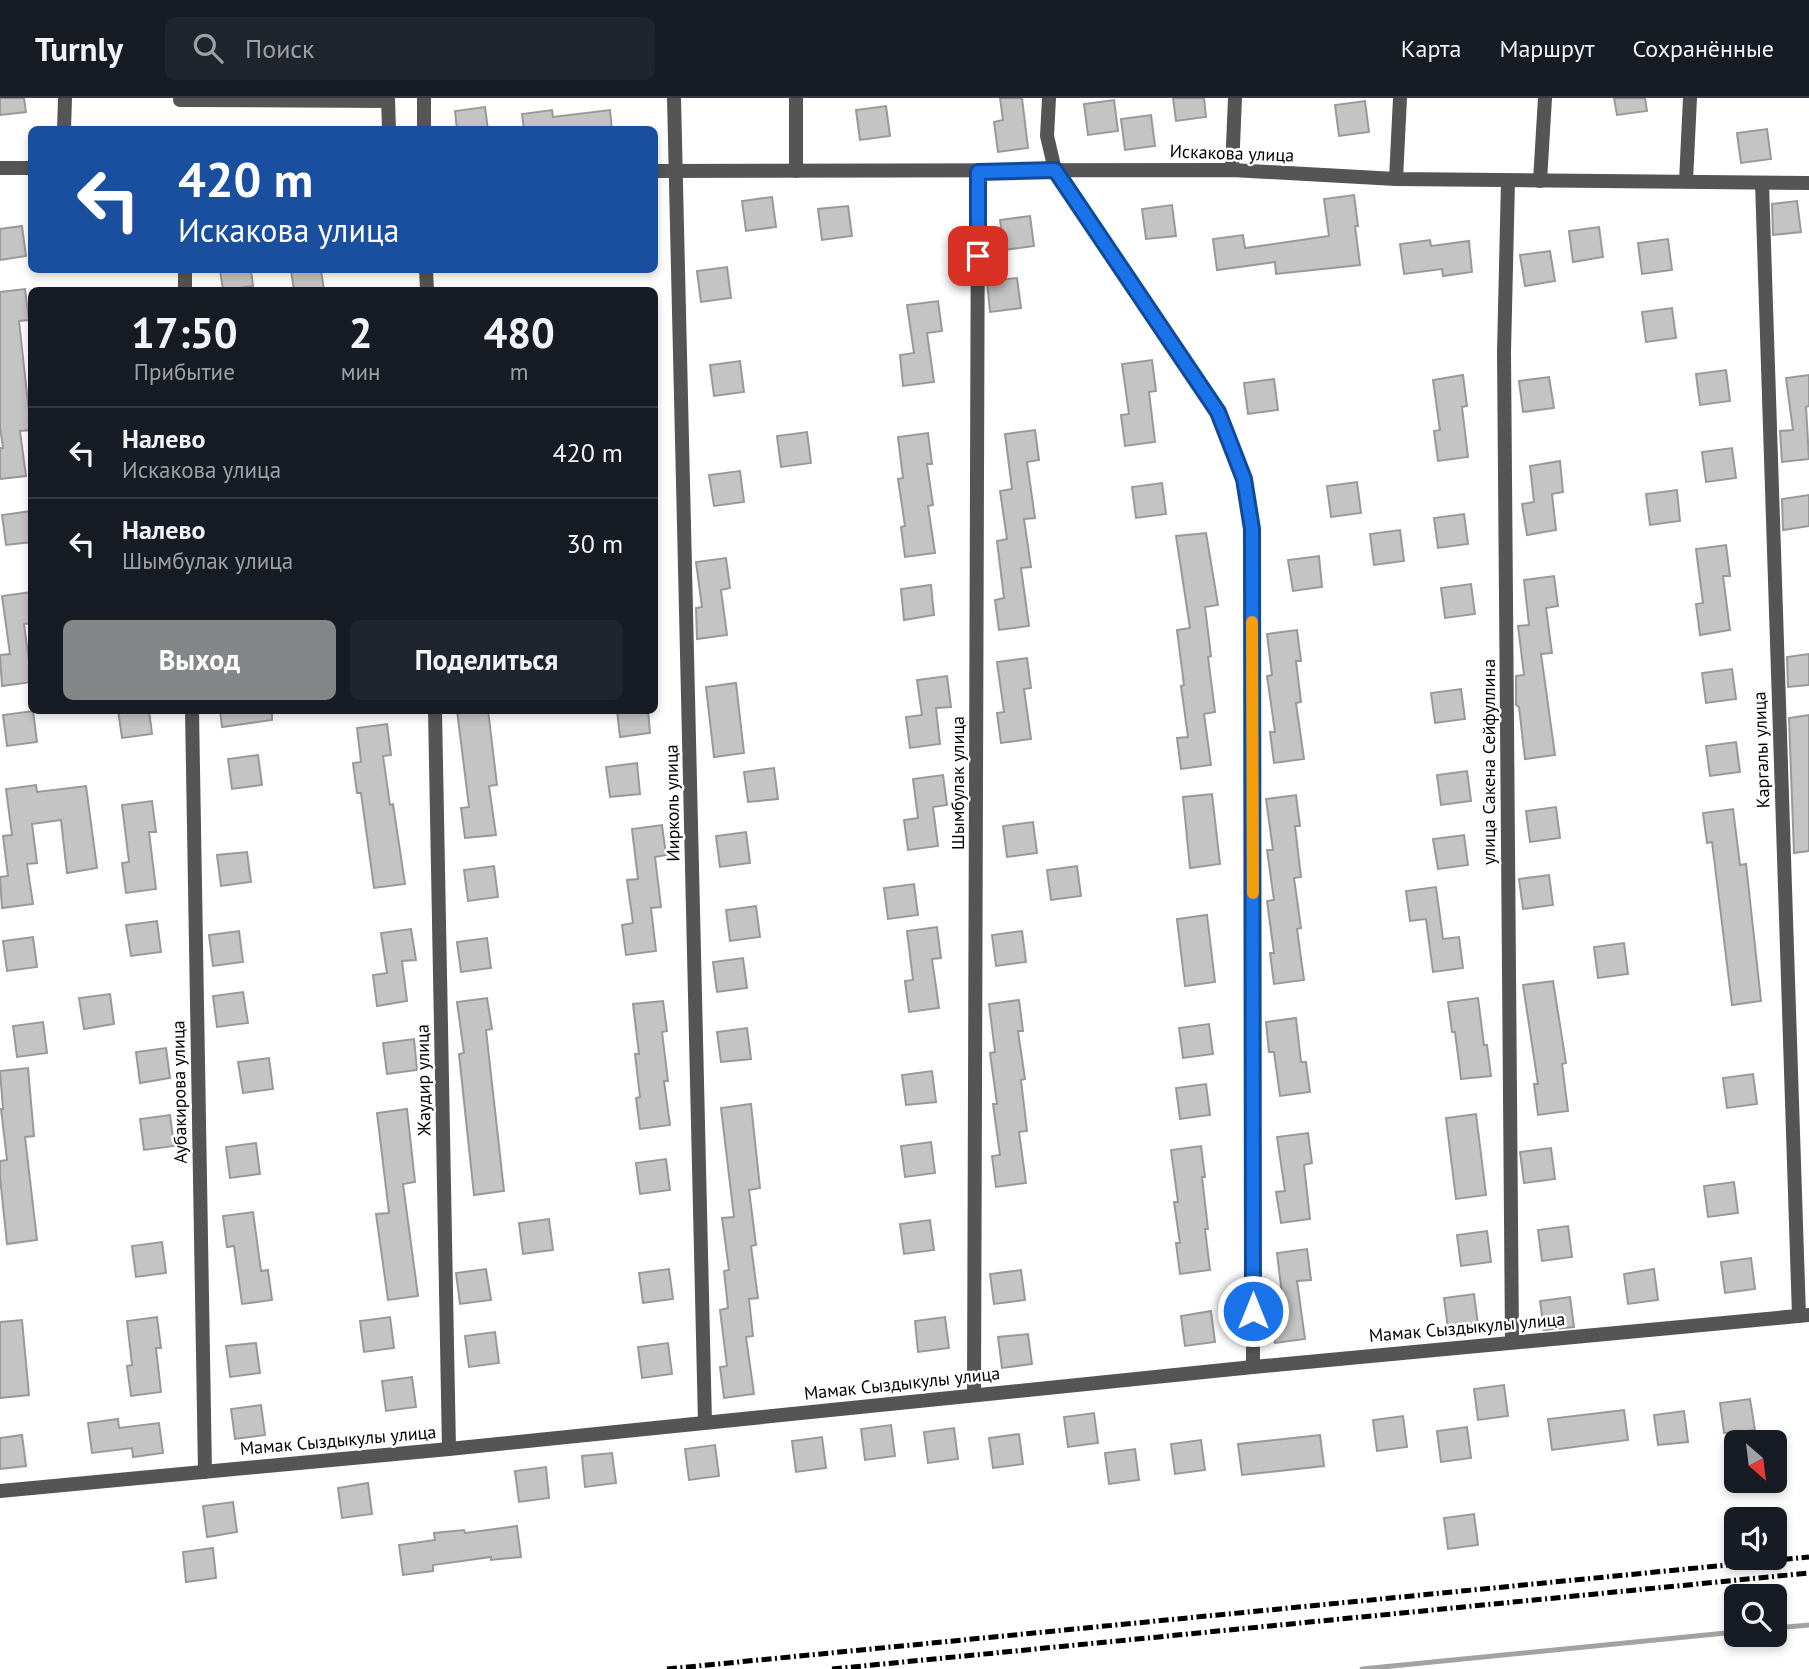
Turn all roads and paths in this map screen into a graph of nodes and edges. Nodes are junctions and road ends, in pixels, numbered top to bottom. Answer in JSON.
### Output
{"nodes":[{"id":1,"x":65,"y":98,"type":"edge"},
{"id":2,"x":424,"y":98,"type":"edge"},
{"id":3,"x":674,"y":98,"type":"edge"},
{"id":4,"x":796,"y":98,"type":"edge"},
{"id":5,"x":1049,"y":98,"type":"edge"},
{"id":6,"x":1235,"y":98,"type":"edge"},
{"id":7,"x":1400,"y":98,"type":"edge"},
{"id":8,"x":1545,"y":98,"type":"edge"},
{"id":9,"x":1690,"y":98,"type":"edge"},
{"id":10,"x":388,"y":99,"type":"edge"},
{"id":11,"x":180,"y":100,"type":"dead end"},
{"id":12,"x":64,"y":126,"type":"edge"},
{"id":13,"x":390,"y":126,"type":"edge"},
{"id":14,"x":424,"y":126,"type":"edge"},
{"id":15,"x":0,"y":168,"type":"edge"},
{"id":16,"x":28,"y":168,"type":"edge"},
{"id":17,"x":1055,"y":170,"type":"junction"},
{"id":18,"x":1232,"y":170,"type":"junction"},
{"id":19,"x":658,"y":171,"type":"edge"},
{"id":20,"x":676,"y":171,"type":"junction"},
{"id":21,"x":796,"y":171,"type":"junction"},
{"id":22,"x":978,"y":172,"type":"junction"},
{"id":23,"x":1396,"y":179,"type":"junction"},
{"id":24,"x":1508,"y":181,"type":"junction"},
{"id":25,"x":1541,"y":181,"type":"junction"},
{"id":26,"x":1686,"y":181,"type":"junction"},
{"id":27,"x":1762,"y":183,"type":"junction"},
{"id":28,"x":1809,"y":183,"type":"edge"},
{"id":29,"x":192,"y":714,"type":"edge"},
{"id":30,"x":435,"y":714,"type":"edge"},
{"id":31,"x":1804,"y":1315,"type":"edge"},
{"id":32,"x":1512,"y":1342,"type":"junction"},
{"id":33,"x":1253,"y":1367,"type":"junction"},
{"id":34,"x":974,"y":1394,"type":"junction"},
{"id":35,"x":705,"y":1423,"type":"junction"},
{"id":36,"x":449,"y":1449,"type":"junction"},
{"id":37,"x":205,"y":1472,"type":"junction"},
{"id":38,"x":0,"y":1491,"type":"edge"}],
"edges":[{"from":1,"to":12,"type":"street"},
{"from":2,"to":14,"type":"street"},
{"from":3,"to":20,"type":"street","name":"Иирколь улица"},
{"from":4,"to":21,"type":"street"},
{"from":5,"to":17,"type":"street"},
{"from":6,"to":18,"type":"street"},
{"from":7,"to":23,"type":"street"},
{"from":8,"to":25,"type":"street"},
{"from":9,"to":26,"type":"street"},
{"from":10,"to":11,"type":"street"},
{"from":10,"to":13,"type":"street"},
{"from":15,"to":16,"type":"street"},
{"from":17,"to":18,"type":"street","name":"Искакова улица"},
{"from":17,"to":22,"type":"street","name":"Искакова улица"},
{"from":17,"to":33,"type":"street"},
{"from":18,"to":23,"type":"street","name":"Искакова улица"},
{"from":19,"to":20,"type":"street","name":"Искакова улица"},
{"from":20,"to":21,"type":"street","name":"Искакова улица"},
{"from":20,"to":35,"type":"street","name":"Иирколь улица"},
{"from":21,"to":22,"type":"street","name":"Искакова улица"},
{"from":22,"to":34,"type":"street","name":"Шымбулак улица"},
{"from":23,"to":24,"type":"street","name":"Искакова улица"},
{"from":24,"to":25,"type":"street","name":"Искакова улица"},
{"from":24,"to":32,"type":"street","name":"улица Сакена Сейфуллина"},
{"from":25,"to":26,"type":"street","name":"Искакова улица"},
{"from":26,"to":27,"type":"street","name":"Искакова улица"},
{"from":27,"to":28,"type":"street","name":"Искакова улица"},
{"from":27,"to":31,"type":"street","name":"Каргалы улица"},
{"from":29,"to":37,"type":"street","name":"Аубакирова улица"},
{"from":30,"to":36,"type":"street","name":"Жаудир улица"},
{"from":31,"to":32,"type":"street","name":"Мамак Сыздыкулы улица"},
{"from":32,"to":33,"type":"street","name":"Мамак Сыздыкулы улица"},
{"from":33,"to":34,"type":"street","name":"Мамак Сыздыкулы улица"},
{"from":34,"to":35,"type":"street","name":"Мамак Сыздыкулы улица"},
{"from":35,"to":36,"type":"street","name":"Мамак Сыздыкулы улица"},
{"from":36,"to":37,"type":"street","name":"Мамак Сыздыкулы улица"},
{"from":37,"to":38,"type":"street","name":"Мамак Сыздыкулы улица"}]}
